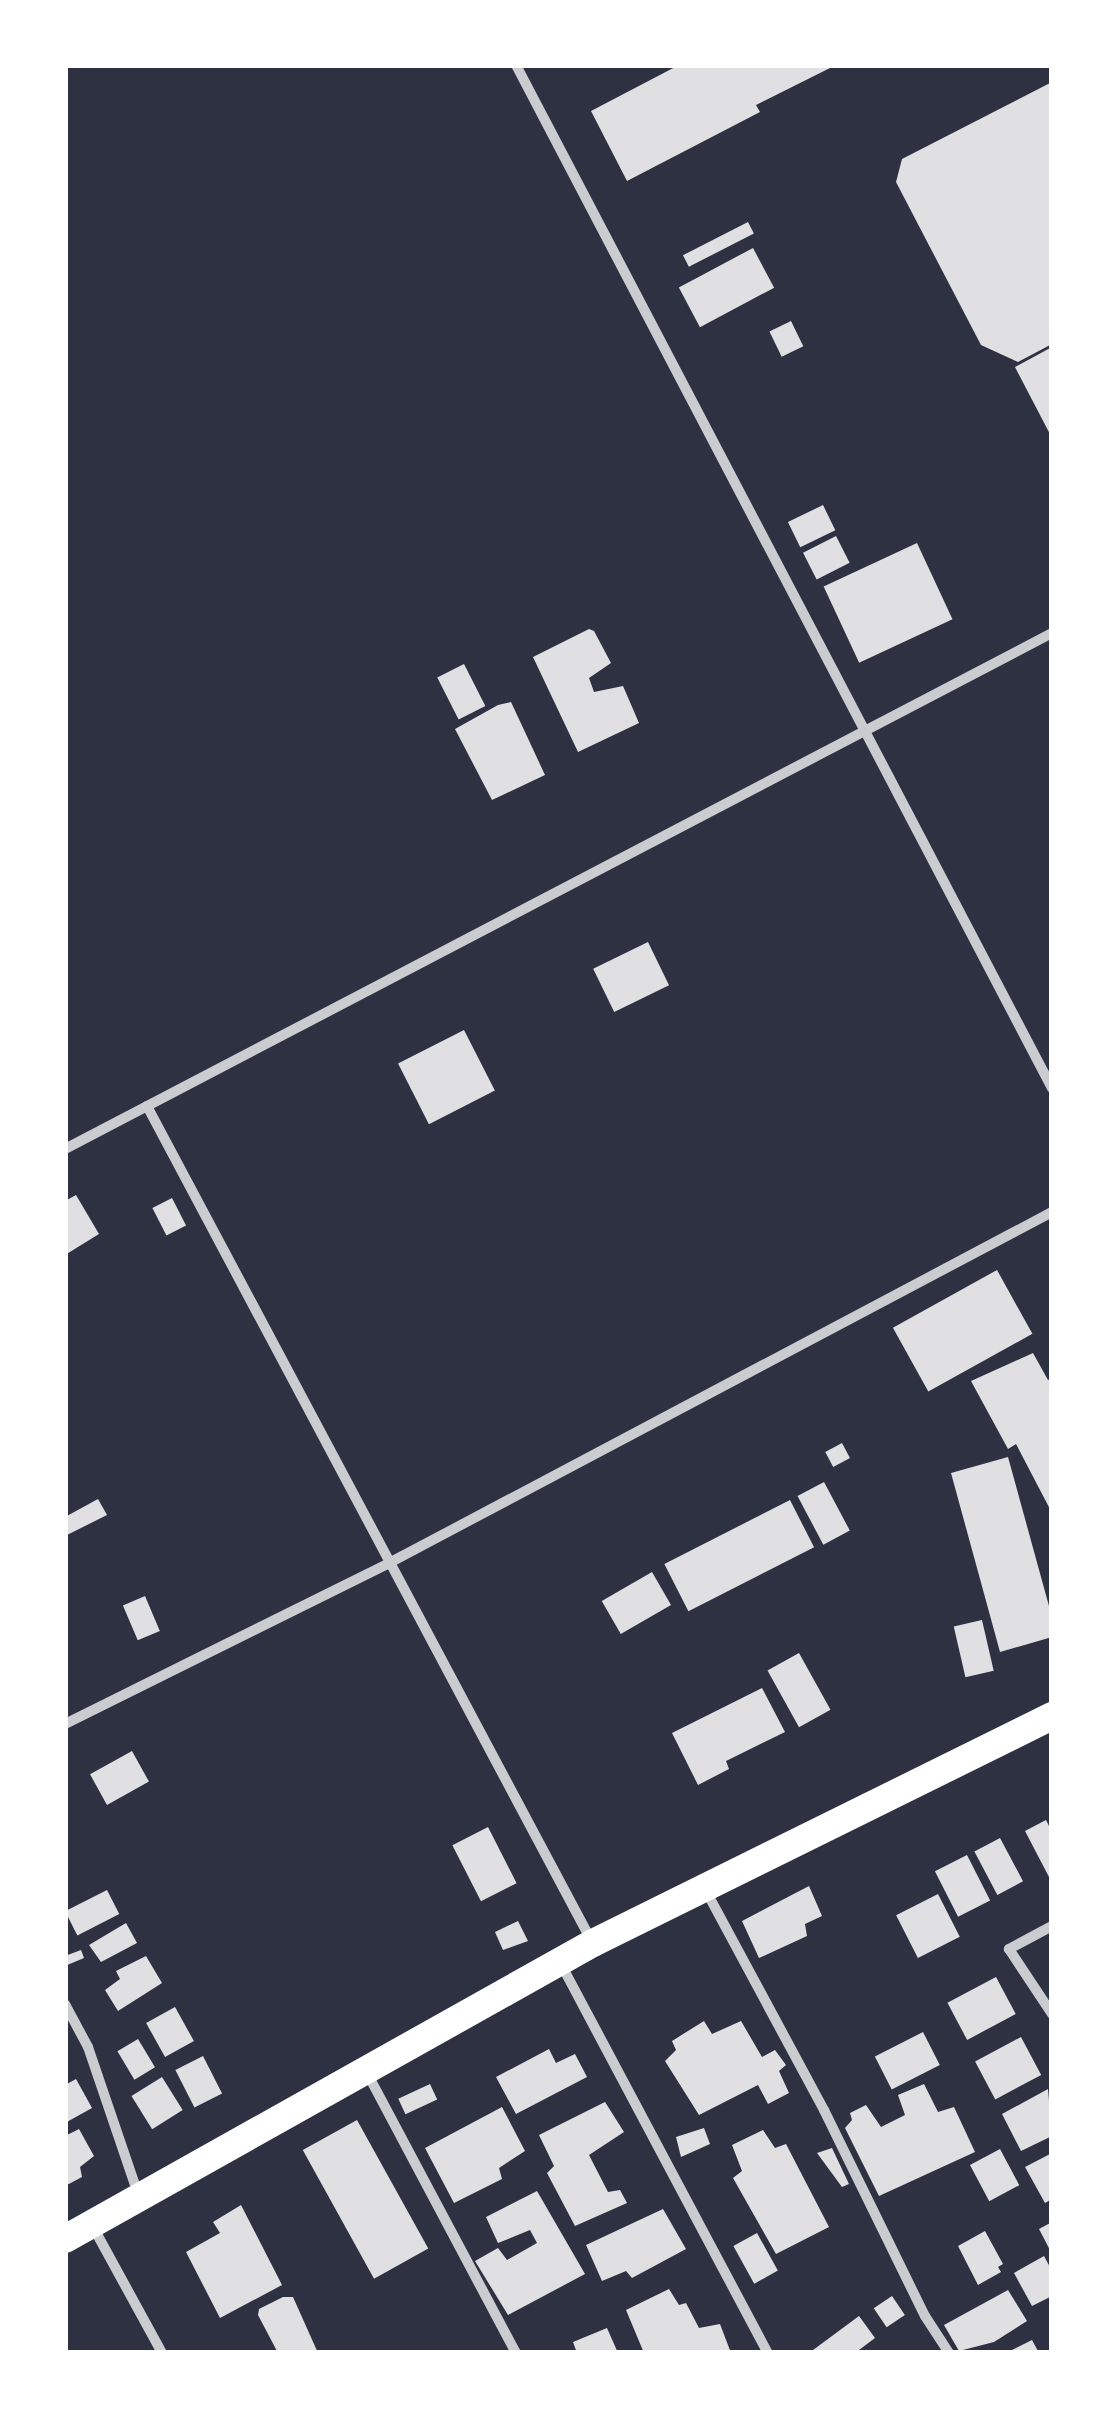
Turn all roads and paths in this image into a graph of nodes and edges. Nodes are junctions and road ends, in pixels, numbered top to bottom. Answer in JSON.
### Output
{"nodes":[{"id":1,"x":516,"y":65,"type":"edge"},
{"id":2,"x":1052,"y":633,"type":"edge"},
{"id":3,"x":863,"y":733,"type":"junction"},
{"id":4,"x":1052,"y":1088,"type":"edge"},
{"id":5,"x":148,"y":1106,"type":"junction"},
{"id":6,"x":65,"y":1149,"type":"edge"},
{"id":7,"x":1052,"y":1212,"type":"edge"},
{"id":8,"x":391,"y":1562,"type":"junction"},
{"id":9,"x":1052,"y":1716,"type":"edge"},
{"id":10,"x":65,"y":1724,"type":"edge"},
{"id":11,"x":704,"y":1886,"type":"junction"},
{"id":12,"x":1052,"y":1926,"type":"edge"},
{"id":13,"x":592,"y":1943,"type":"junction"},
{"id":14,"x":559,"y":1961,"type":"junction"},
{"id":15,"x":65,"y":2004,"type":"edge"},
{"id":16,"x":1052,"y":2014,"type":"edge"},
{"id":17,"x":365,"y":2070,"type":"junction"},
{"id":18,"x":138,"y":2196,"type":"junction"},
{"id":19,"x":91,"y":2224,"type":"junction"},
{"id":20,"x":65,"y":2238,"type":"edge"},
{"id":21,"x":162,"y":2353,"type":"edge"},
{"id":22,"x":516,"y":2353,"type":"edge"},
{"id":23,"x":768,"y":2353,"type":"edge"},
{"id":24,"x":949,"y":2353,"type":"edge"}],
"edges":[{"from":1,"to":3,"type":"street"},
{"from":2,"to":3,"type":"street"},
{"from":3,"to":4,"type":"street"},
{"from":3,"to":5,"type":"street"},
{"from":5,"to":6,"type":"street"},
{"from":5,"to":8,"type":"street"},
{"from":7,"to":8,"type":"street"},
{"from":8,"to":10,"type":"street"},
{"from":8,"to":13,"type":"street"},
{"from":9,"to":11,"type":"highway"},
{"from":11,"to":13,"type":"highway"},
{"from":11,"to":24,"type":"street"},
{"from":12,"to":16,"type":"street"},
{"from":13,"to":14,"type":"highway"},
{"from":14,"to":17,"type":"highway"},
{"from":14,"to":23,"type":"street"},
{"from":15,"to":18,"type":"street"},
{"from":17,"to":18,"type":"highway"},
{"from":17,"to":22,"type":"street"},
{"from":18,"to":19,"type":"highway"},
{"from":19,"to":20,"type":"highway"},
{"from":19,"to":21,"type":"street"}]}
